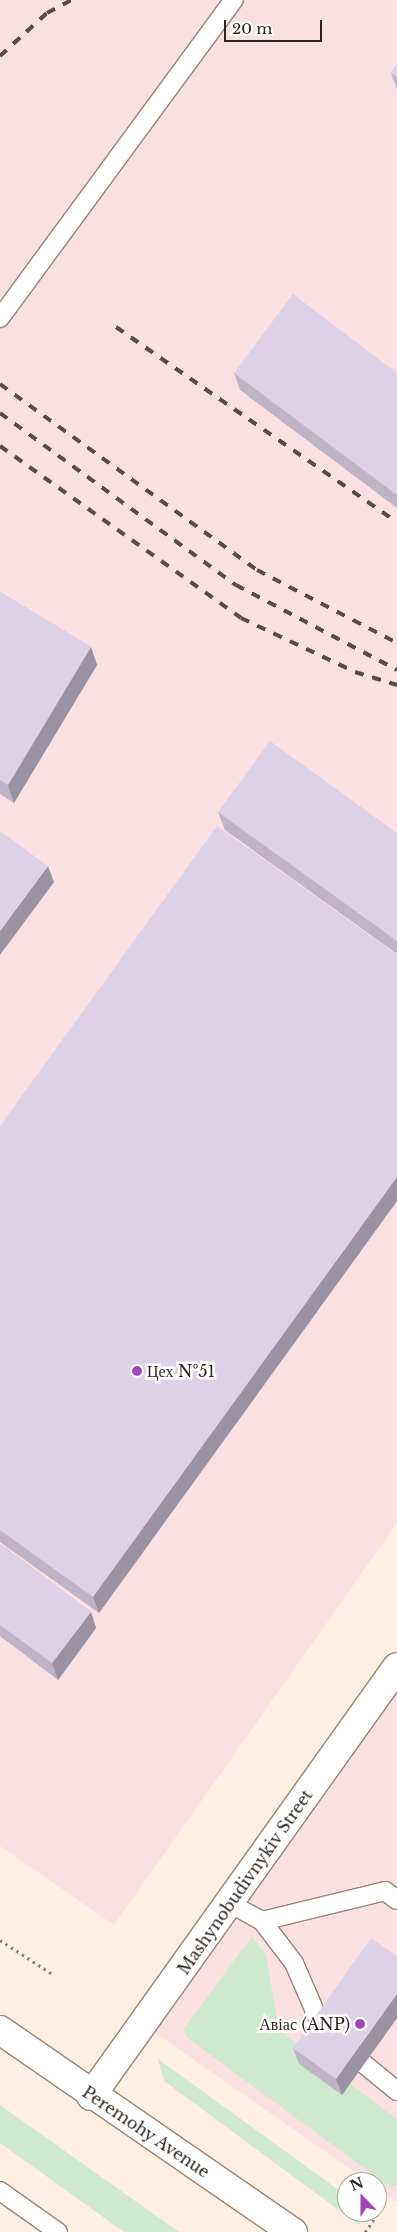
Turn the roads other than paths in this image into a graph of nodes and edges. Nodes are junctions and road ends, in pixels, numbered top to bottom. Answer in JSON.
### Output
{"nodes":[{"id":1,"x":234,"y":0,"type":"edge"},
{"id":2,"x":0,"y":318,"type":"edge"},
{"id":3,"x":397,"y":1667,"type":"edge"},
{"id":4,"x":397,"y":1900,"type":"edge"},
{"id":5,"x":231,"y":1904,"type":"junction"},
{"id":6,"x":262,"y":1921,"type":"junction"},
{"id":7,"x":0,"y":2030,"type":"edge"},
{"id":8,"x":323,"y":2030,"type":"edge"},
{"id":9,"x":364,"y":2064,"type":"dead end"},
{"id":10,"x":397,"y":2091,"type":"edge"},
{"id":11,"x":91,"y":2096,"type":"junction"},
{"id":12,"x":0,"y":2191,"type":"edge"},
{"id":13,"x":58,"y":2232,"type":"edge"},
{"id":14,"x":293,"y":2232,"type":"edge"}],
"edges":[{"from":1,"to":2,"type":"lane"},
{"from":3,"to":5,"type":"street","name":"Mashynobudivnykiv Street"},
{"from":4,"to":6,"type":"lane"},
{"from":5,"to":6,"type":"lane"},
{"from":5,"to":11,"type":"street","name":"Mashynobudivnykiv Street"},
{"from":6,"to":8,"type":"lane"},
{"from":7,"to":11,"type":"street","name":"Peremohy Avenue"},
{"from":9,"to":10,"type":"lane"},
{"from":11,"to":14,"type":"street","name":"Peremohy Avenue"},
{"from":12,"to":13,"type":"lane"}]}
